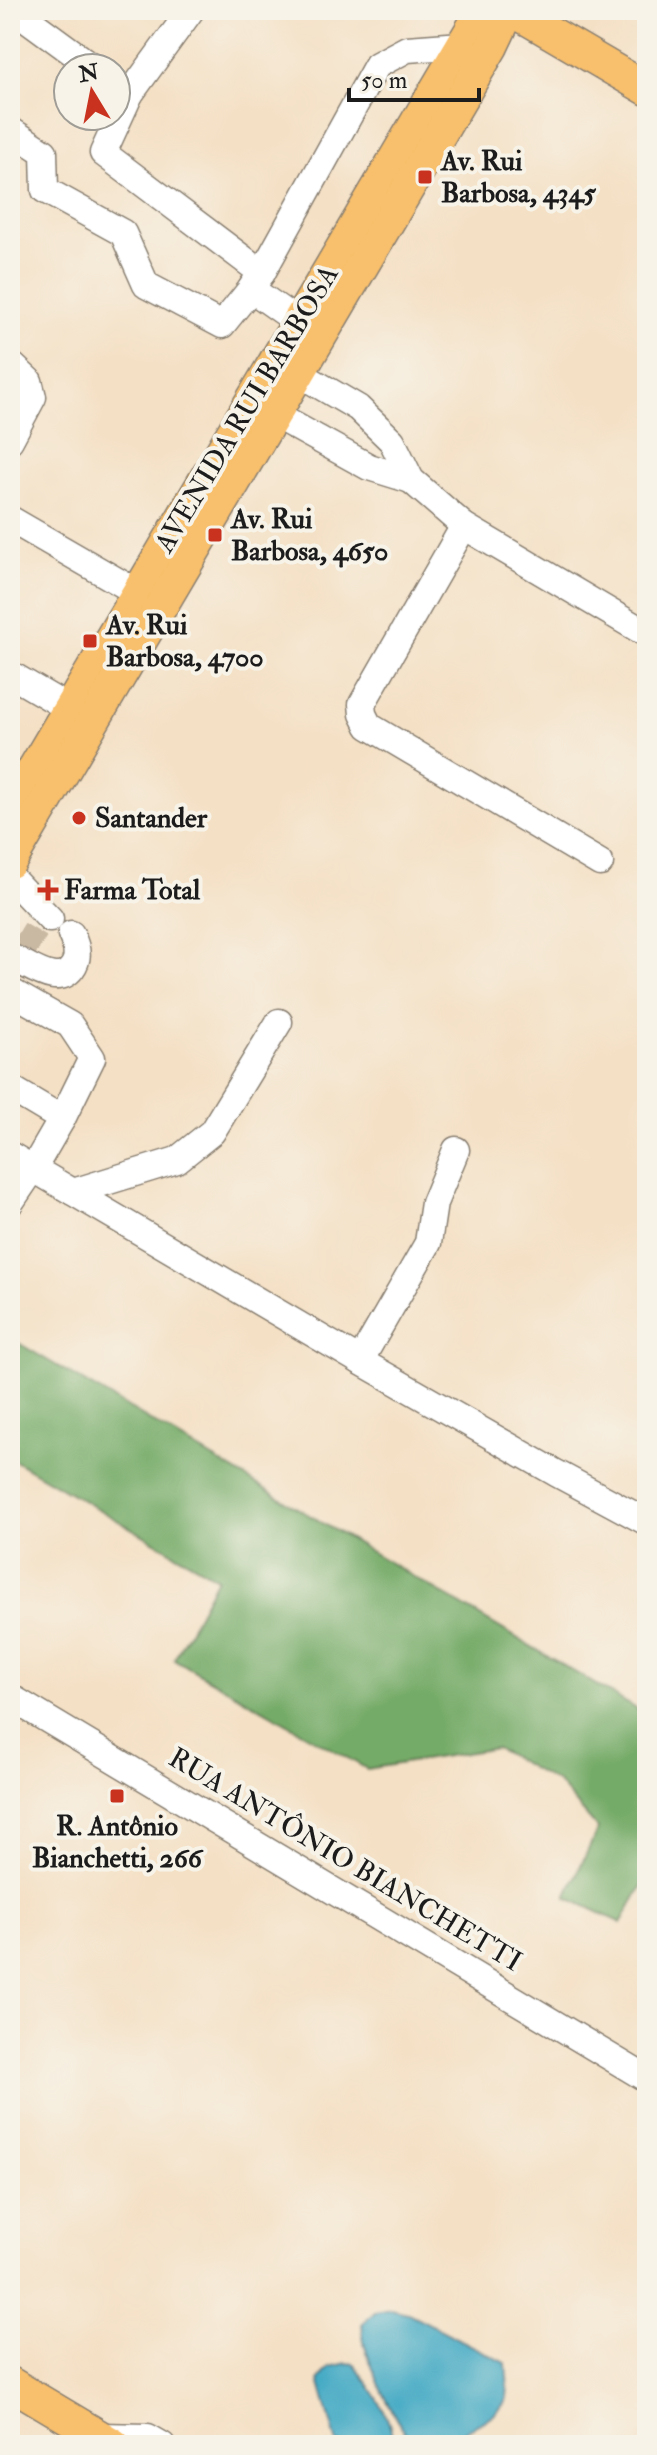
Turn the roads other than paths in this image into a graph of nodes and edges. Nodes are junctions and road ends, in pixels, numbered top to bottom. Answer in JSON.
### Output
{"nodes":[{"id":1,"x":20,"y":10,"type":"edge"},
{"id":2,"x":191,"y":10,"type":"edge"},
{"id":3,"x":483,"y":10,"type":"edge"},
{"id":4,"x":510,"y":10,"type":"edge"},
{"id":5,"x":462,"y":45,"type":"junction"},
{"id":6,"x":72,"y":52,"type":"edge"},
{"id":7,"x":132,"y":79,"type":"edge"},
{"id":8,"x":647,"y":89,"type":"edge"},
{"id":9,"x":10,"y":130,"type":"edge"},
{"id":10,"x":110,"y":132,"type":"edge"},
{"id":11,"x":256,"y":281,"type":"junction"},
{"id":12,"x":298,"y":322,"type":"junction"},
{"id":13,"x":13,"y":366,"type":"dead end"},
{"id":14,"x":300,"y":374,"type":"junction"},
{"id":15,"x":275,"y":415,"type":"junction"},
{"id":16,"x":10,"y":440,"type":"edge"},
{"id":17,"x":411,"y":480,"type":"junction"},
{"id":18,"x":10,"y":519,"type":"edge"},
{"id":19,"x":464,"y":526,"type":"junction"},
{"id":20,"x":138,"y":593,"type":"junction"},
{"id":21,"x":647,"y":634,"type":"edge"},
{"id":22,"x":10,"y":674,"type":"edge"},
{"id":23,"x":80,"y":715,"type":"junction"},
{"id":24,"x":10,"y":809,"type":"edge"},
{"id":25,"x":10,"y":862,"type":"edge"},
{"id":26,"x":600,"y":863,"type":"dead end"},
{"id":27,"x":10,"y":877,"type":"edge"},
{"id":28,"x":36,"y":938,"type":"edge"},
{"id":29,"x":10,"y":991,"type":"edge"},
{"id":30,"x":279,"y":1022,"type":"dead end"},
{"id":31,"x":10,"y":1088,"type":"edge"},
{"id":32,"x":62,"y":1119,"type":"junction"},
{"id":33,"x":456,"y":1150,"type":"dead end"},
{"id":34,"x":10,"y":1155,"type":"edge"},
{"id":35,"x":33,"y":1169,"type":"junction"},
{"id":36,"x":73,"y":1192,"type":"junction"},
{"id":37,"x":10,"y":1203,"type":"edge"},
{"id":38,"x":360,"y":1361,"type":"junction"},
{"id":39,"x":647,"y":1522,"type":"edge"},
{"id":40,"x":10,"y":1697,"type":"edge"},
{"id":41,"x":647,"y":2079,"type":"edge"},
{"id":42,"x":10,"y":2383,"type":"edge"},
{"id":43,"x":99,"y":2440,"type":"edge"},
{"id":44,"x":162,"y":2445,"type":"edge"}],
"edges":[{"from":1,"to":6,"type":"street"},
{"from":2,"to":7,"type":"street"},
{"from":3,"to":5,"type":"main road","name":"AVENIDA RUI BARBOSA"},
{"from":4,"to":8,"type":"main road"},
{"from":4,"to":14,"type":"main road","name":"AVENIDA RUI BARBOSA"},
{"from":5,"to":11,"type":"street"},
{"from":5,"to":12,"type":"main road","name":"AVENIDA RUI BARBOSA"},
{"from":9,"to":11,"type":"street"},
{"from":10,"to":11,"type":"street"},
{"from":11,"to":12,"type":"street"},
{"from":12,"to":20,"type":"main road","name":"AVENIDA RUI BARBOSA"},
{"from":13,"to":16,"type":"street"},
{"from":14,"to":15,"type":"main road","name":"AVENIDA RUI BARBOSA"},
{"from":14,"to":17,"type":"street"},
{"from":15,"to":17,"type":"street"},
{"from":15,"to":23,"type":"main road","name":"AVENIDA RUI BARBOSA"},
{"from":17,"to":19,"type":"street"},
{"from":18,"to":20,"type":"street"},
{"from":19,"to":21,"type":"street"},
{"from":19,"to":26,"type":"street"},
{"from":20,"to":23,"type":"main road","name":"AVENIDA RUI BARBOSA"},
{"from":22,"to":23,"type":"street"},
{"from":23,"to":24,"type":"main road","name":"AVENIDA RUI BARBOSA"},
{"from":23,"to":25,"type":"main road","name":"AVENIDA RUI BARBOSA"},
{"from":27,"to":28,"type":"street"},
{"from":29,"to":32,"type":"street"},
{"from":30,"to":36,"type":"street"},
{"from":31,"to":32,"type":"street"},
{"from":32,"to":35,"type":"street"},
{"from":33,"to":38,"type":"street"},
{"from":34,"to":35,"type":"street"},
{"from":35,"to":36,"type":"street"},
{"from":35,"to":37,"type":"street"},
{"from":36,"to":38,"type":"street"},
{"from":38,"to":39,"type":"street"},
{"from":40,"to":41,"type":"street","name":"RUA ANTÔNIO BIANCHETTI"},
{"from":42,"to":43,"type":"main road"},
{"from":43,"to":44,"type":"street"}]}
